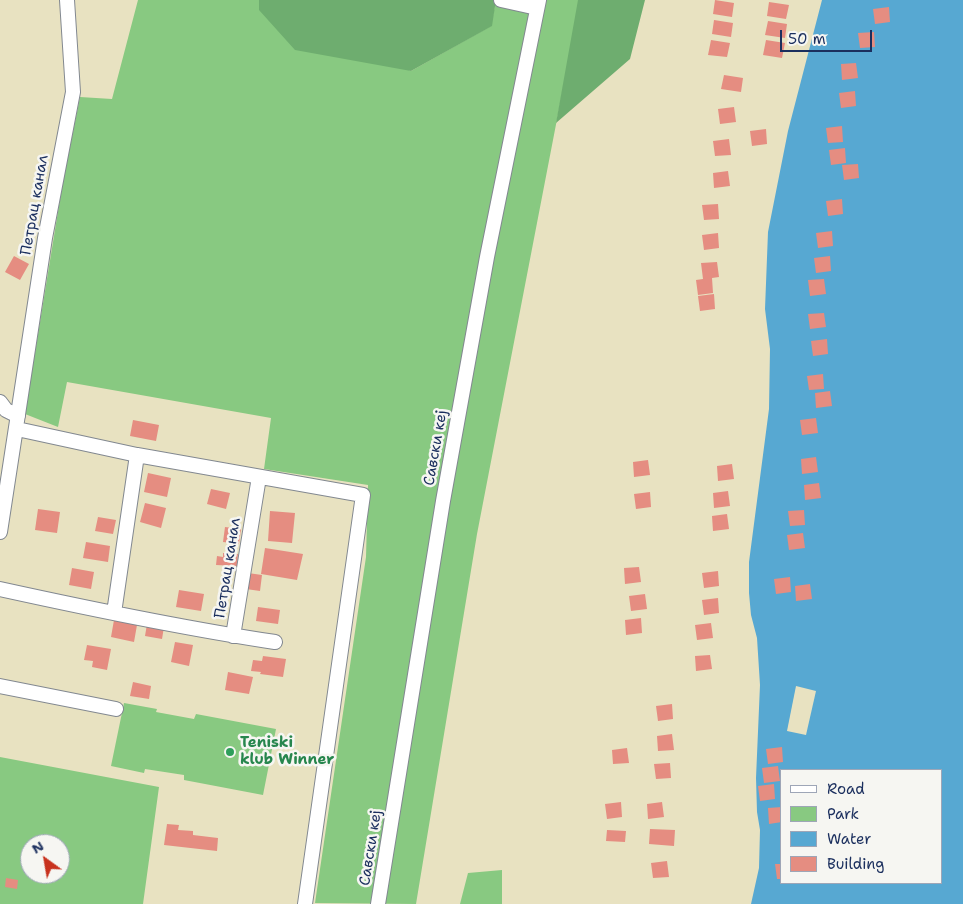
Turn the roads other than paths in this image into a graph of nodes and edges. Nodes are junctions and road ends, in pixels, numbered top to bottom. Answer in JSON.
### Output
{"nodes":[{"id":1,"x":67,"y":0,"type":"edge"},
{"id":2,"x":501,"y":0,"type":"edge"},
{"id":3,"x":538,"y":4,"type":"edge"},
{"id":4,"x":0,"y":402,"type":"edge"},
{"id":5,"x":17,"y":423,"type":"junction"},
{"id":6,"x":137,"y":455,"type":"junction"},
{"id":7,"x":259,"y":477,"type":"junction"},
{"id":8,"x":0,"y":532,"type":"edge"},
{"id":9,"x":0,"y":589,"type":"edge"},
{"id":10,"x":114,"y":613,"type":"junction"},
{"id":11,"x":233,"y":636,"type":"junction"},
{"id":12,"x":276,"y":642,"type":"dead end"},
{"id":13,"x":0,"y":686,"type":"edge"},
{"id":14,"x":116,"y":709,"type":"dead end"},
{"id":15,"x":305,"y":904,"type":"edge"},
{"id":16,"x":378,"y":904,"type":"edge"}],
"edges":[{"from":1,"to":5,"type":"street","name":"Петрац канал"},
{"from":2,"to":3,"type":"street"},
{"from":3,"to":16,"type":"street","name":"Савски кеј"},
{"from":4,"to":5,"type":"street"},
{"from":5,"to":6,"type":"street"},
{"from":5,"to":8,"type":"street","name":"Петрац канал"},
{"from":6,"to":7,"type":"street"},
{"from":6,"to":10,"type":"street"},
{"from":7,"to":11,"type":"street","name":"Петрац канал"},
{"from":7,"to":15,"type":"street"},
{"from":9,"to":10,"type":"street","name":"Петрац канал"},
{"from":10,"to":11,"type":"street","name":"Петрац канал"},
{"from":11,"to":12,"type":"street","name":"Петрац канал"},
{"from":13,"to":14,"type":"street"}]}
